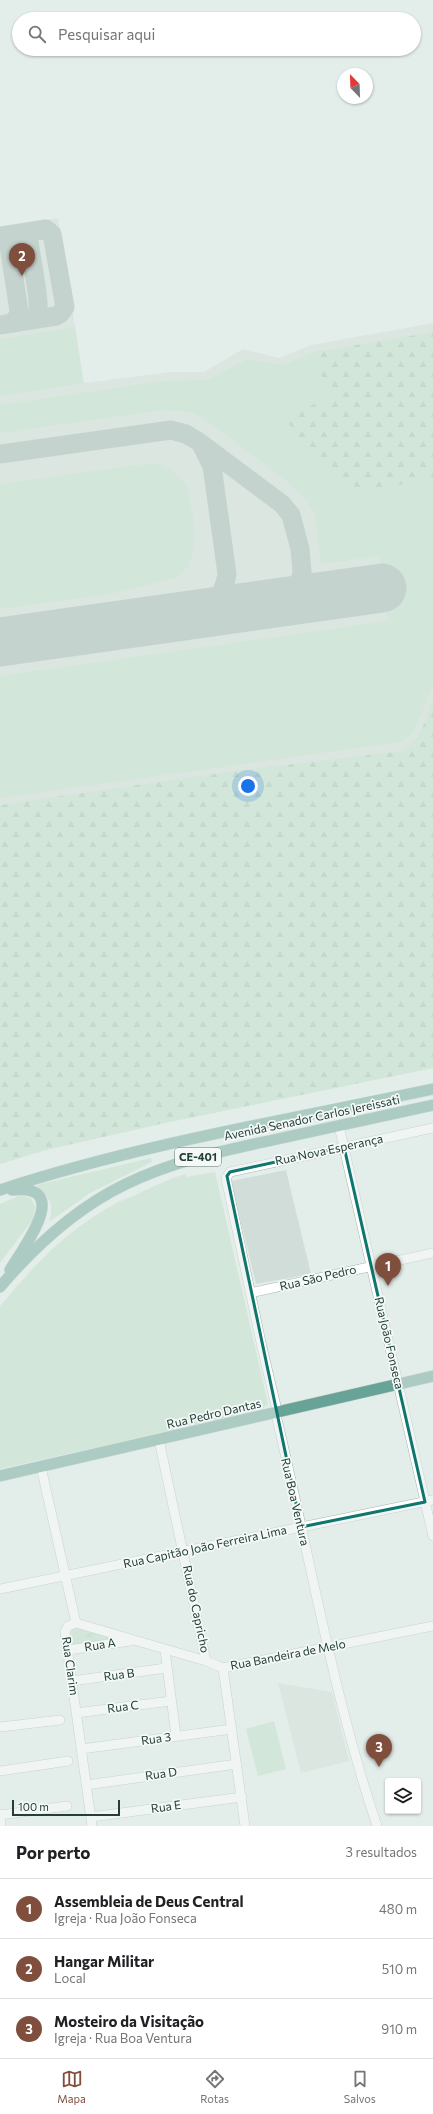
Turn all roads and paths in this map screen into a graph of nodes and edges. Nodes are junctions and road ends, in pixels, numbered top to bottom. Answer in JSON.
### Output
{"nodes":[{"id":1,"x":433,"y":1089,"type":"edge"},
{"id":2,"x":433,"y":1105,"type":"edge"},
{"id":3,"x":339,"y":1126,"type":"junction"},
{"id":4,"x":433,"y":1128,"type":"edge"},
{"id":5,"x":344,"y":1147,"type":"junction"},
{"id":6,"x":227,"y":1176,"type":"joint"},
{"id":7,"x":0,"y":1191,"type":"edge"},
{"id":8,"x":433,"y":1253,"type":"edge"},
{"id":9,"x":372,"y":1266,"type":"junction"},
{"id":10,"x":1,"y":1286,"type":"edge"},
{"id":11,"x":250,"y":1293,"type":"junction"},
{"id":12,"x":433,"y":1376,"type":"edge"},
{"id":13,"x":399,"y":1384,"type":"junction"},
{"id":14,"x":277,"y":1413,"type":"junction"},
{"id":15,"x":159,"y":1440,"type":"junction"},
{"id":16,"x":41,"y":1467,"type":"junction"},
{"id":17,"x":0,"y":1476,"type":"edge"},
{"id":18,"x":429,"y":1501,"type":"edge"},
{"id":19,"x":301,"y":1527,"type":"junction"},
{"id":20,"x":433,"y":1536,"type":"edge"},
{"id":21,"x":184,"y":1551,"type":"junction"},
{"id":22,"x":65,"y":1576,"type":"junction"},
{"id":23,"x":0,"y":1589,"type":"edge"},
{"id":24,"x":76,"y":1623,"type":"junction"},
{"id":25,"x":433,"y":1626,"type":"edge"},
{"id":26,"x":132,"y":1640,"type":"junction"},
{"id":27,"x":329,"y":1647,"type":"junction"},
{"id":28,"x":68,"y":1650,"type":"junction"},
{"id":29,"x":165,"y":1650,"type":"junction"},
{"id":30,"x":206,"y":1661,"type":"junction"},
{"id":31,"x":166,"y":1668,"type":"junction"},
{"id":32,"x":223,"y":1668,"type":"junction"},
{"id":33,"x":72,"y":1681,"type":"junction"},
{"id":34,"x":171,"y":1701,"type":"junction"},
{"id":35,"x":76,"y":1713,"type":"junction"},
{"id":36,"x":60,"y":1720,"type":"dead end"},
{"id":37,"x":0,"y":1727,"type":"edge"},
{"id":38,"x":232,"y":1729,"type":"junction"},
{"id":39,"x":176,"y":1736,"type":"junction"},
{"id":40,"x":81,"y":1749,"type":"junction"},
{"id":41,"x":68,"y":1761,"type":"dead end"},
{"id":42,"x":237,"y":1764,"type":"junction"},
{"id":43,"x":0,"y":1771,"type":"edge"},
{"id":44,"x":86,"y":1785,"type":"junction"},
{"id":45,"x":242,"y":1797,"type":"junction"},
{"id":46,"x":67,"y":1806,"type":"dead end"},
{"id":47,"x":0,"y":1814,"type":"edge"},
{"id":48,"x":91,"y":1821,"type":"edge"},
{"id":49,"x":2,"y":1826,"type":"edge"},
{"id":50,"x":245,"y":1826,"type":"edge"},
{"id":51,"x":377,"y":1826,"type":"edge"}],
"edges":[{"from":1,"to":7,"type":"main road","name":"Avenida Senador Carlos Jereissati","number":"CE-401"},
{"from":2,"to":3,"type":"main road","name":"Avenida Senador Carlos Jereissati","number":"CE-401"},
{"from":3,"to":5,"type":"street","name":"Rua João Fonseca"},
{"from":3,"to":10,"type":"main road","name":"Avenida Senador Carlos Jereissati","number":"CE-401"},
{"from":4,"to":5,"type":"street","name":"Rua Nova Esperança"},
{"from":5,"to":6,"type":"street","name":"Rua Nova Esperança"},
{"from":5,"to":9,"type":"street","name":"Rua João Fonseca"},
{"from":6,"to":11,"type":"street","name":"Rua Boa Ventura"},
{"from":7,"to":10,"type":"main road"},
{"from":8,"to":9,"type":"street","name":"Rua São Pedro"},
{"from":9,"to":11,"type":"street","name":"Rua São Pedro"},
{"from":9,"to":13,"type":"street","name":"Rua João Fonseca"},
{"from":11,"to":14,"type":"street","name":"Rua Boa Ventura"},
{"from":12,"to":13,"type":"main road","name":"Rua Pedro Dantas"},
{"from":13,"to":14,"type":"main road","name":"Rua Pedro Dantas"},
{"from":13,"to":18,"type":"street","name":"Rua João Fonseca"},
{"from":14,"to":15,"type":"main road","name":"Rua Pedro Dantas"},
{"from":14,"to":19,"type":"street","name":"Rua Boa Ventura"},
{"from":15,"to":16,"type":"main road","name":"Rua Pedro Dantas"},
{"from":15,"to":21,"type":"street","name":"Rua do Capricho"},
{"from":16,"to":17,"type":"main road","name":"Rua Pedro Dantas"},
{"from":16,"to":22,"type":"street","name":"Rua Clarim"},
{"from":18,"to":19,"type":"street","name":"Rua Capitão João Ferreira Lima"},
{"from":18,"to":20,"type":"street","name":"Rua João Fonseca"},
{"from":19,"to":21,"type":"street","name":"Rua Capitão João Ferreira Lima"},
{"from":19,"to":27,"type":"street","name":"Rua Boa Ventura"},
{"from":21,"to":22,"type":"street","name":"Rua Capitão João Ferreira Lima"},
{"from":21,"to":30,"type":"street","name":"Rua do Capricho"},
{"from":22,"to":23,"type":"street","name":"Rua Capitão João Ferreira Lima"},
{"from":22,"to":24,"type":"street","name":"Rua Clarim"},
{"from":24,"to":26,"type":"street","name":"Rua Bandeira de Melo"},
{"from":24,"to":28,"type":"street","name":"Rua Clarim"},
{"from":25,"to":27,"type":"street","name":"Rua Bandeira de Melo"},
{"from":26,"to":28,"type":"street","name":"Rua A"},
{"from":26,"to":29,"type":"street","name":"Rua Bandeira de Melo"},
{"from":27,"to":32,"type":"street","name":"Rua Bandeira de Melo"},
{"from":27,"to":51,"type":"street","name":"Rua Boa Ventura"},
{"from":28,"to":33,"type":"street","name":"Rua Clarim"},
{"from":29,"to":30,"type":"street","name":"Rua Bandeira de Melo"},
{"from":29,"to":31,"type":"street"},
{"from":30,"to":32,"type":"street","name":"Rua Bandeira de Melo"},
{"from":31,"to":33,"type":"street","name":"Rua B"},
{"from":31,"to":34,"type":"street"},
{"from":32,"to":38,"type":"street"},
{"from":33,"to":35,"type":"street","name":"Rua Clarim"},
{"from":34,"to":35,"type":"street","name":"Rua C"},
{"from":34,"to":39,"type":"street"},
{"from":35,"to":40,"type":"street","name":"Rua Clarim"},
{"from":36,"to":37,"type":"street"},
{"from":38,"to":39,"type":"street","name":"Rua 3"},
{"from":38,"to":42,"type":"street"},
{"from":39,"to":40,"type":"street","name":"Rua 3"},
{"from":40,"to":44,"type":"street","name":"Rua Clarim"},
{"from":41,"to":43,"type":"street"},
{"from":42,"to":44,"type":"street","name":"Rua D"},
{"from":42,"to":45,"type":"street"},
{"from":44,"to":48,"type":"street","name":"Rua Clarim"},
{"from":45,"to":48,"type":"street","name":"Rua E"},
{"from":45,"to":50,"type":"street"},
{"from":46,"to":47,"type":"street"},
{"from":47,"to":49,"type":"street"}]}
